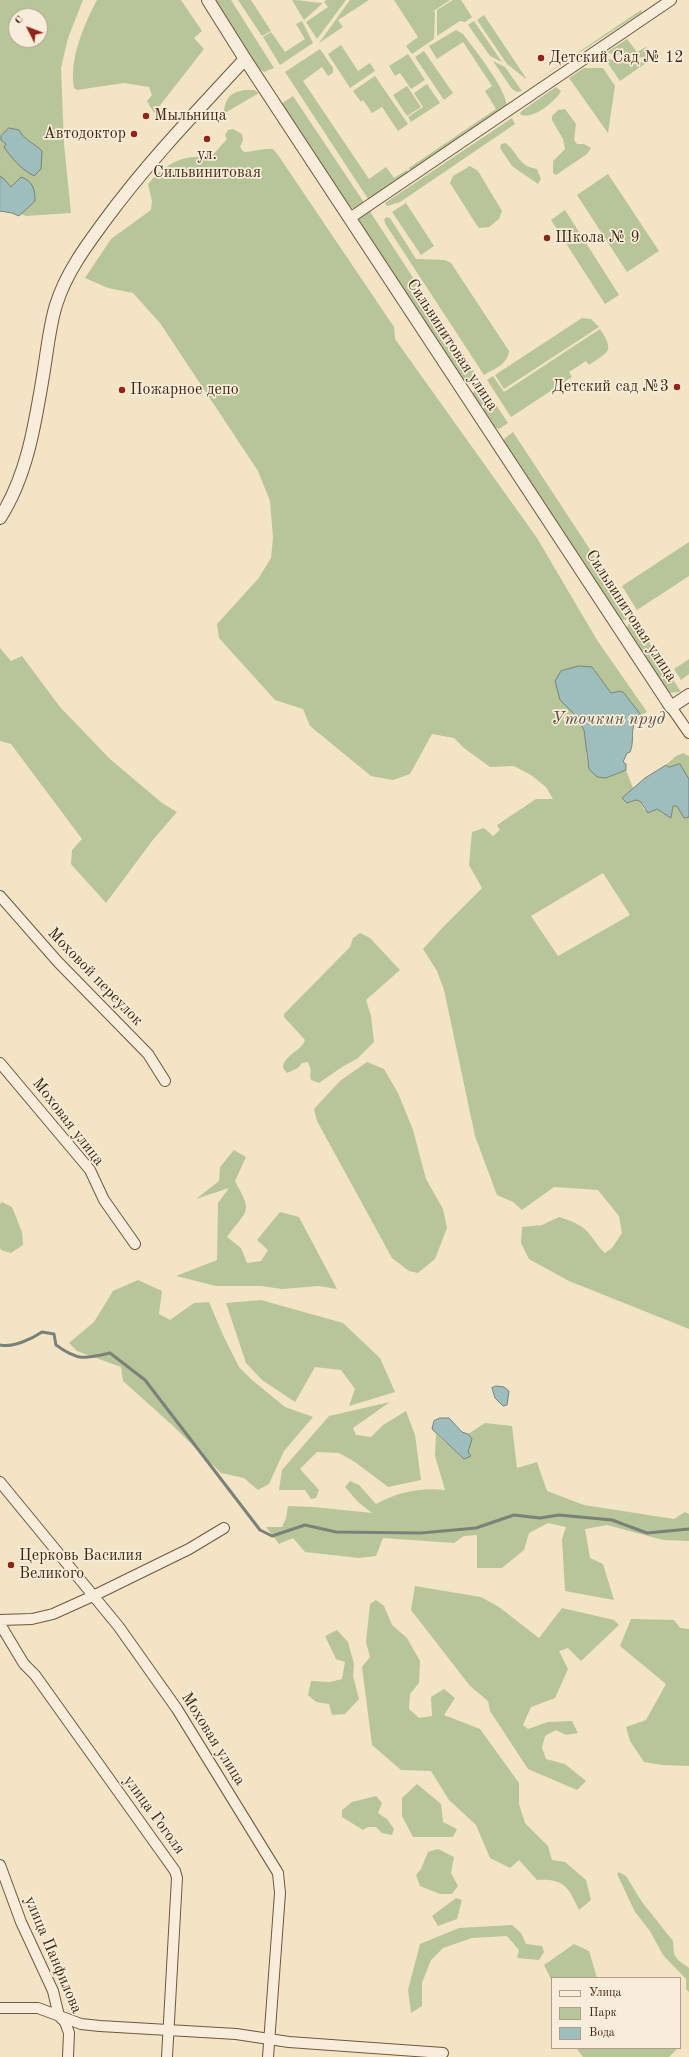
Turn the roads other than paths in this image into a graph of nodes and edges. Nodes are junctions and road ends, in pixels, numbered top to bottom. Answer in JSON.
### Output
{"nodes":[{"id":1,"x":208,"y":0,"type":"edge"},
{"id":2,"x":671,"y":0,"type":"edge"},
{"id":3,"x":244,"y":59,"type":"junction"},
{"id":4,"x":350,"y":218,"type":"junction"},
{"id":5,"x":0,"y":518,"type":"edge"},
{"id":6,"x":689,"y":695,"type":"edge"},
{"id":7,"x":672,"y":707,"type":"junction"},
{"id":8,"x":689,"y":733,"type":"edge"},
{"id":9,"x":0,"y":896,"type":"edge"},
{"id":10,"x":0,"y":1063,"type":"edge"},
{"id":11,"x":165,"y":1081,"type":"dead end"},
{"id":12,"x":134,"y":1244,"type":"dead end"},
{"id":13,"x":0,"y":1482,"type":"edge"},
{"id":14,"x":224,"y":1528,"type":"dead end"},
{"id":15,"x":93,"y":1596,"type":"junction"},
{"id":16,"x":0,"y":1620,"type":"edge"},
{"id":17,"x":0,"y":1624,"type":"edge"},
{"id":18,"x":0,"y":1865,"type":"edge"},
{"id":19,"x":0,"y":2008,"type":"edge"},
{"id":20,"x":59,"y":2016,"type":"junction"},
{"id":21,"x":169,"y":2031,"type":"junction"},
{"id":22,"x":270,"y":2040,"type":"junction"},
{"id":23,"x":443,"y":2053,"type":"dead end"},
{"id":24,"x":68,"y":2057,"type":"edge"},
{"id":25,"x":167,"y":2057,"type":"edge"},
{"id":26,"x":268,"y":2057,"type":"edge"}],
"edges":[{"from":1,"to":3,"type":"street","name":"Сильвинитовая улица"},
{"from":2,"to":4,"type":"street"},
{"from":3,"to":4,"type":"street","name":"Сильвинитовая улица"},
{"from":3,"to":5,"type":"street"},
{"from":4,"to":7,"type":"street","name":"Сильвинитовая улица"},
{"from":6,"to":7,"type":"street"},
{"from":7,"to":8,"type":"street"},
{"from":9,"to":11,"type":"street","name":"Моховой переулок"},
{"from":10,"to":12,"type":"street","name":"Моховая улица"},
{"from":13,"to":15,"type":"street","name":"Моховая улица"},
{"from":14,"to":15,"type":"street"},
{"from":15,"to":16,"type":"street"},
{"from":15,"to":22,"type":"street","name":"Моховая улица"},
{"from":17,"to":21,"type":"street","name":"улица Гоголя"},
{"from":18,"to":20,"type":"street","name":"улица Панфилова"},
{"from":19,"to":20,"type":"street"},
{"from":20,"to":21,"type":"street"},
{"from":20,"to":24,"type":"street","name":"улица Панфилова"},
{"from":21,"to":22,"type":"street"},
{"from":21,"to":25,"type":"street","name":"улица Гоголя"},
{"from":22,"to":23,"type":"street"},
{"from":22,"to":26,"type":"street","name":"Моховая улица"}]}
